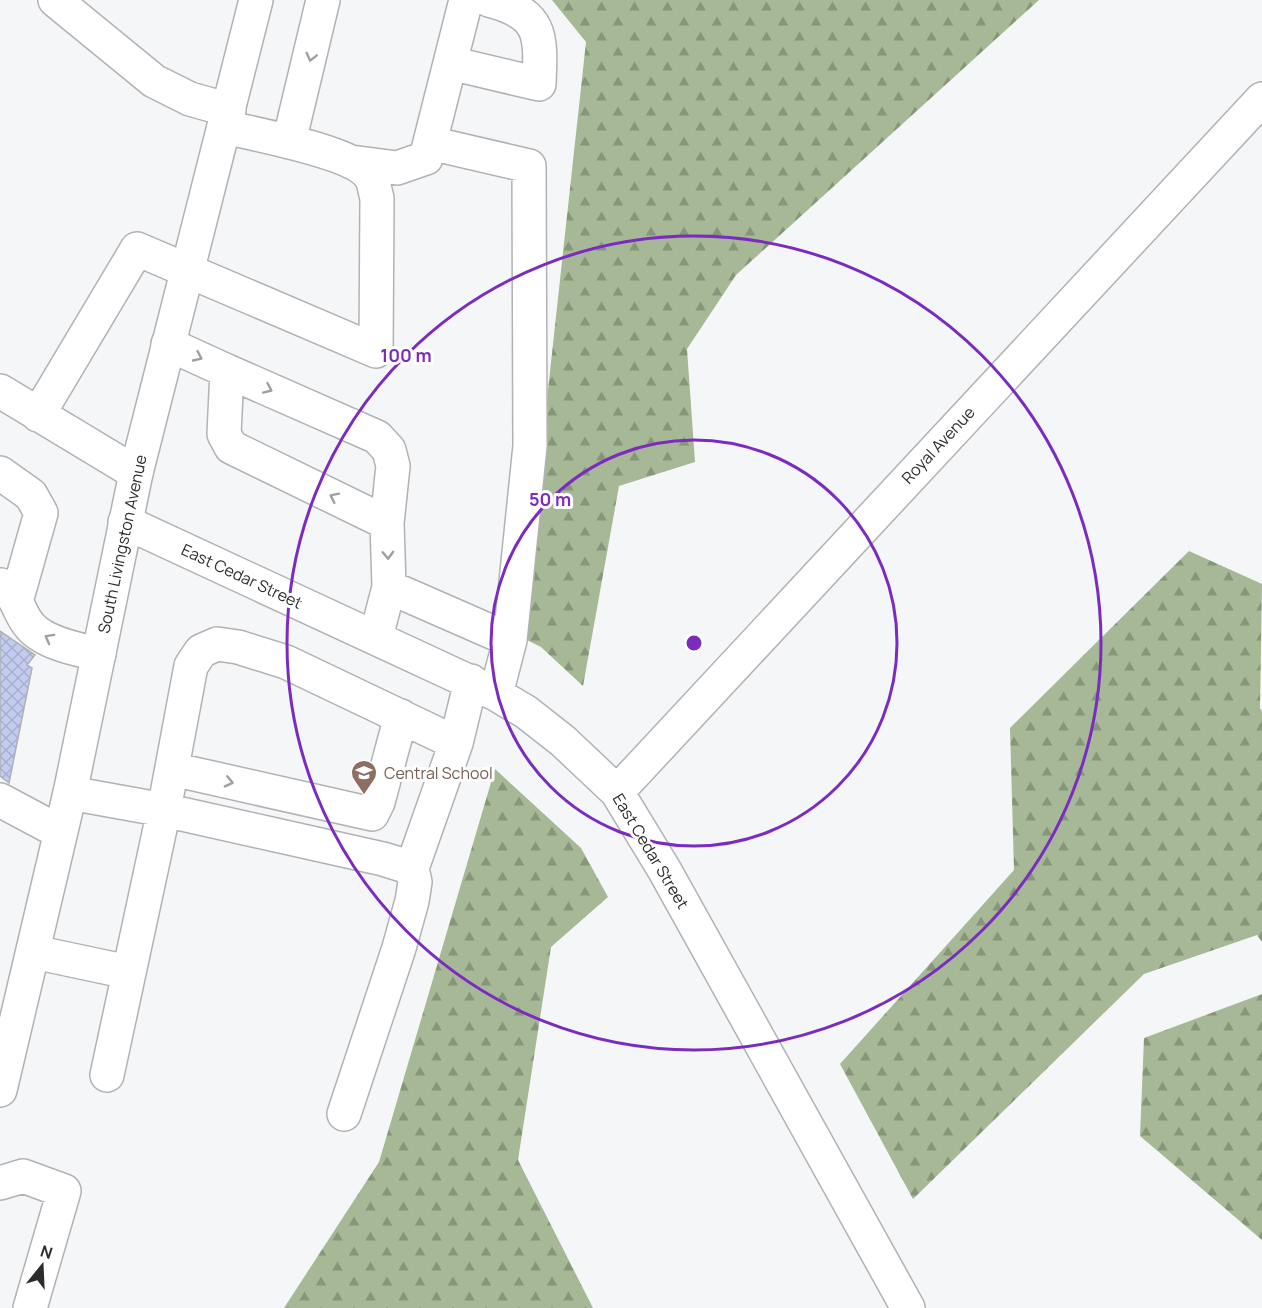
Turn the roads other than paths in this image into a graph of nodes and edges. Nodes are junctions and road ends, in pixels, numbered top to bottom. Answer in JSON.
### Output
{"nodes":[{"id":1,"x":56,"y":0,"type":"edge"},
{"id":2,"x":256,"y":0,"type":"edge"},
{"id":3,"x":323,"y":0,"type":"edge"},
{"id":4,"x":466,"y":0,"type":"edge"},
{"id":5,"x":489,"y":0,"type":"edge"},
{"id":6,"x":450,"y":63,"type":"junction"},
{"id":7,"x":1257,"y":114,"type":"edge"},
{"id":8,"x":226,"y":119,"type":"junction"},
{"id":9,"x":289,"y":142,"type":"junction"},
{"id":10,"x":430,"y":143,"type":"junction"},
{"id":11,"x":351,"y":162,"type":"junction"},
{"id":12,"x":188,"y":272,"type":"junction"},
{"id":13,"x":168,"y":344,"type":"junction"},
{"id":14,"x":227,"y":371,"type":"junction"},
{"id":15,"x":0,"y":391,"type":"edge"},
{"id":16,"x":38,"y":415,"type":"junction"},
{"id":17,"x":0,"y":473,"type":"edge"},
{"id":18,"x":136,"y":473,"type":"junction"},
{"id":19,"x":125,"y":522,"type":"junction"},
{"id":20,"x":387,"y":523,"type":"junction"},
{"id":21,"x":389,"y":587,"type":"junction"},
{"id":22,"x":9,"y":591,"type":"edge"},
{"id":23,"x":463,"y":619,"type":"junction"},
{"id":24,"x":376,"y":637,"type":"junction"},
{"id":25,"x":510,"y":640,"type":"junction"},
{"id":26,"x":99,"y":654,"type":"junction"},
{"id":27,"x":470,"y":681,"type":"junction"},
{"id":28,"x":401,"y":716,"type":"junction"},
{"id":29,"x":456,"y":743,"type":"junction"},
{"id":30,"x":172,"y":768,"type":"junction"},
{"id":31,"x":617,"y":792,"type":"junction"},
{"id":32,"x":70,"y":793,"type":"junction"},
{"id":33,"x":0,"y":800,"type":"edge"},
{"id":34,"x":164,"y":810,"type":"junction"},
{"id":35,"x":60,"y":832,"type":"junction"},
{"id":36,"x":411,"y":868,"type":"junction"},
{"id":37,"x":34,"y":952,"type":"junction"},
{"id":38,"x":128,"y":972,"type":"junction"},
{"id":39,"x":106,"y":1075,"type":"dead end"},
{"id":40,"x":0,"y":1090,"type":"edge"},
{"id":41,"x":344,"y":1114,"type":"dead end"},
{"id":42,"x":0,"y":1183,"type":"edge"},
{"id":43,"x":30,"y":1308,"type":"edge"},
{"id":44,"x":908,"y":1308,"type":"edge"}],
"edges":[{"from":1,"to":8,"type":"street"},
{"from":2,"to":8,"type":"street","name":"South Livingston Avenue"},
{"from":3,"to":9,"type":"street","one_way":true},
{"from":4,"to":6,"type":"street"},
{"from":5,"to":6,"type":"street"},
{"from":6,"to":10,"type":"street"},
{"from":7,"to":31,"type":"street","name":"Royal Avenue"},
{"from":8,"to":9,"type":"street"},
{"from":8,"to":12,"type":"street","name":"South Livingston Avenue"},
{"from":9,"to":11,"type":"street"},
{"from":10,"to":11,"type":"street"},
{"from":10,"to":25,"type":"street"},
{"from":11,"to":12,"type":"street"},
{"from":12,"to":13,"type":"street","name":"South Livingston Avenue"},
{"from":12,"to":16,"type":"street"},
{"from":13,"to":14,"type":"street","one_way":true},
{"from":13,"to":18,"type":"street","name":"South Livingston Avenue"},
{"from":20,"to":14,"type":"street","one_way":true},
{"from":14,"to":20,"type":"street","one_way":true},
{"from":15,"to":16,"type":"street"},
{"from":16,"to":18,"type":"street"},
{"from":17,"to":22,"type":"street"},
{"from":18,"to":19,"type":"street","name":"South Livingston Avenue"},
{"from":19,"to":24,"type":"street","name":"East Cedar Street"},
{"from":19,"to":26,"type":"street","name":"South Livingston Avenue"},
{"from":20,"to":21,"type":"street","one_way":true},
{"from":21,"to":23,"type":"street"},
{"from":21,"to":24,"type":"street"},
{"from":26,"to":22,"type":"street","one_way":true},
{"from":23,"to":25,"type":"street"},
{"from":23,"to":27,"type":"street"},
{"from":24,"to":27,"type":"street","name":"East Cedar Street"},
{"from":25,"to":27,"type":"street"},
{"from":26,"to":32,"type":"street","name":"South Livingston Avenue"},
{"from":27,"to":29,"type":"street"},
{"from":27,"to":31,"type":"street","name":"East Cedar Street"},
{"from":28,"to":29,"type":"street"},
{"from":30,"to":28,"type":"street","one_way":true},
{"from":28,"to":30,"type":"street"},
{"from":29,"to":36,"type":"street"},
{"from":30,"to":34,"type":"street"},
{"from":31,"to":44,"type":"street","name":"East Cedar Street"},
{"from":32,"to":34,"type":"street"},
{"from":32,"to":35,"type":"street","name":"South Livingston Avenue"},
{"from":33,"to":35,"type":"street"},
{"from":34,"to":36,"type":"street"},
{"from":34,"to":38,"type":"street"},
{"from":35,"to":37,"type":"street","name":"South Livingston Avenue"},
{"from":36,"to":41,"type":"street"},
{"from":37,"to":38,"type":"street"},
{"from":37,"to":40,"type":"street","name":"South Livingston Avenue"},
{"from":38,"to":39,"type":"street"},
{"from":42,"to":43,"type":"street"}]}
